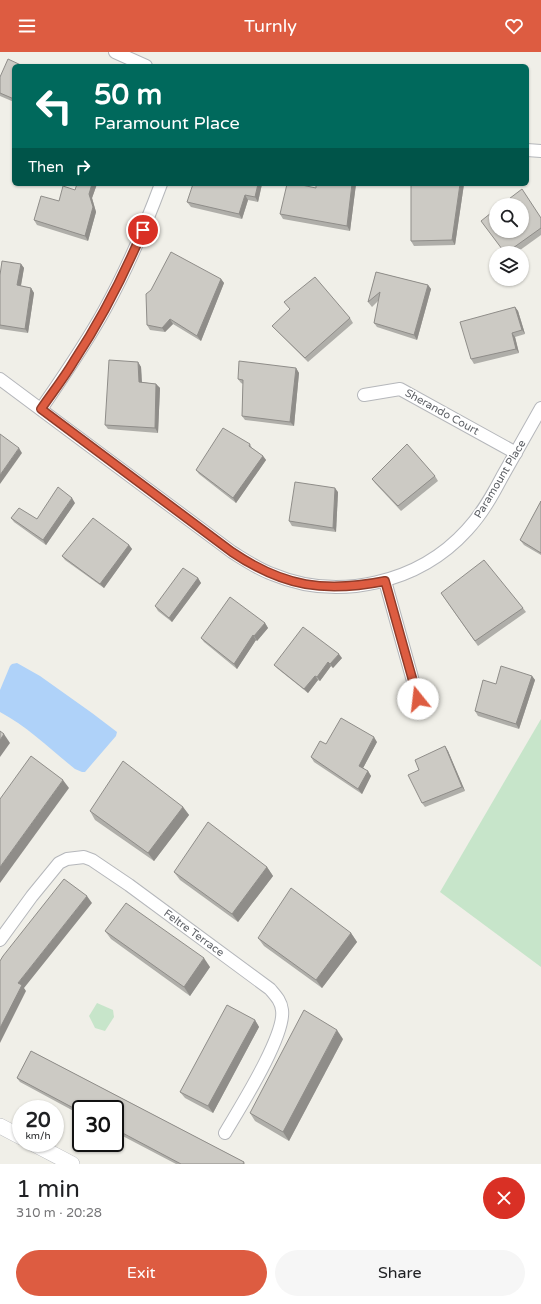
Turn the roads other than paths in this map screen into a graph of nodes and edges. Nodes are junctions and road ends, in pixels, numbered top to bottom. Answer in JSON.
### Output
{"nodes":[{"id":1,"x":115,"y":52,"type":"edge"},
{"id":2,"x":142,"y":64,"type":"edge"},
{"id":3,"x":529,"y":150,"type":"edge"},
{"id":4,"x":541,"y":151,"type":"edge"},
{"id":5,"x":160,"y":186,"type":"edge"},
{"id":6,"x":0,"y":379,"type":"edge"},
{"id":7,"x":364,"y":395,"type":"dead end"},
{"id":8,"x":541,"y":408,"type":"edge"},
{"id":9,"x":41,"y":409,"type":"junction"},
{"id":10,"x":516,"y":453,"type":"junction"},
{"id":11,"x":385,"y":581,"type":"junction"},
{"id":12,"x":418,"y":699,"type":"dead end"},
{"id":13,"x":0,"y":940,"type":"edge"},
{"id":14,"x":0,"y":1126,"type":"edge"},
{"id":15,"x":12,"y":1132,"type":"edge"},
{"id":16,"x":225,"y":1133,"type":"dead end"},
{"id":17,"x":49,"y":1152,"type":"edge"},
{"id":18,"x":72,"y":1164,"type":"edge"}],
"edges":[{"from":1,"to":2,"type":"street"},
{"from":3,"to":4,"type":"street"},
{"from":5,"to":9,"type":"street"},
{"from":6,"to":9,"type":"street","name":"Paramount Place"},
{"from":7,"to":10,"type":"street","name":"Sherando Court"},
{"from":8,"to":10,"type":"street","name":"Paramount Place"},
{"from":9,"to":11,"type":"street","name":"Paramount Place"},
{"from":10,"to":11,"type":"street","name":"Paramount Place"},
{"from":11,"to":12,"type":"street"},
{"from":13,"to":16,"type":"street","name":"Feltre Terrace"},
{"from":14,"to":15,"type":"street"},
{"from":17,"to":18,"type":"street"}]}
